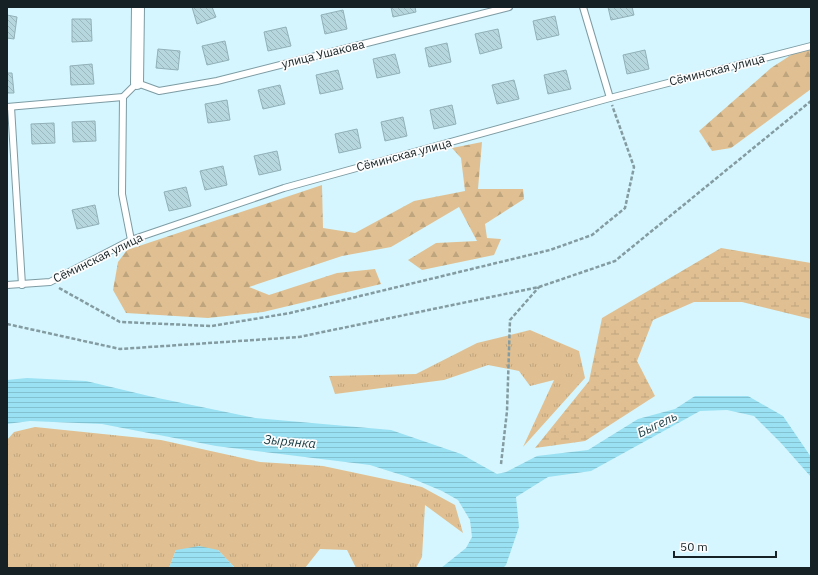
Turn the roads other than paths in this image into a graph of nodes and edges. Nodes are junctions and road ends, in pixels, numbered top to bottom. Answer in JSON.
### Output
{"nodes":[{"id":1,"x":138,"y":7,"type":"edge"},
{"id":2,"x":509,"y":7,"type":"edge"},
{"id":3,"x":583,"y":7,"type":"edge"},
{"id":4,"x":811,"y":46,"type":"edge"},
{"id":5,"x":136,"y":83,"type":"junction"},
{"id":6,"x":123,"y":97,"type":"junction"},
{"id":7,"x":610,"y":98,"type":"junction"},
{"id":8,"x":9,"y":107,"type":"edge"},
{"id":9,"x":131,"y":240,"type":"junction"},
{"id":10,"x":7,"y":285,"type":"edge"},
{"id":11,"x":22,"y":285,"type":"junction"}],
"edges":[{"from":1,"to":5,"type":"street"},
{"from":2,"to":5,"type":"lane","name":"улица Ушакова"},
{"from":3,"to":7,"type":"lane"},
{"from":4,"to":7,"type":"lane","name":"Сёминская улица"},
{"from":5,"to":6,"type":"lane"},
{"from":6,"to":8,"type":"lane"},
{"from":6,"to":9,"type":"lane"},
{"from":7,"to":9,"type":"lane","name":"Сёминская улица"},
{"from":8,"to":11,"type":"lane"},
{"from":9,"to":11,"type":"lane","name":"Сёминская улица"},
{"from":10,"to":11,"type":"lane","name":"Сёминская улица"}]}
